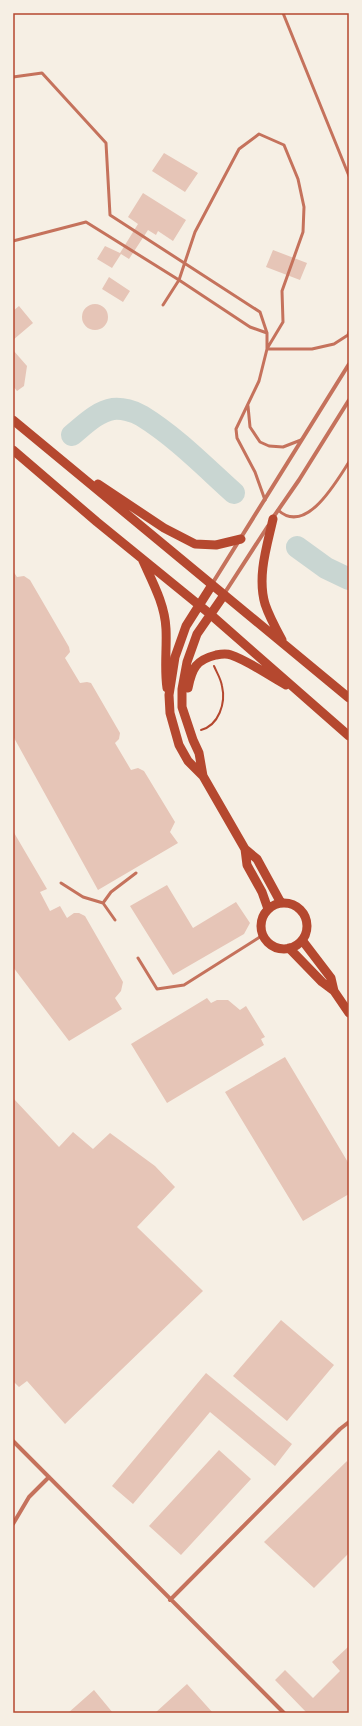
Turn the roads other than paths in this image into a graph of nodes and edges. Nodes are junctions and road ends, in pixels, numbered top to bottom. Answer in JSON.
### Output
{"nodes":[{"id":1,"x":283,"y":13,"type":"edge"},
{"id":2,"x":13,"y":78,"type":"edge"},
{"id":3,"x":349,"y":176,"type":"edge"},
{"id":4,"x":13,"y":241,"type":"edge"},
{"id":5,"x":184,"y":263,"type":"junction"},
{"id":6,"x":179,"y":280,"type":"junction"},
{"id":7,"x":163,"y":305,"type":"dead end"},
{"id":8,"x":349,"y":332,"type":"edge"},
{"id":9,"x":267,"y":333,"type":"junction"},
{"id":10,"x":267,"y":349,"type":"junction"},
{"id":11,"x":349,"y":364,"type":"edge"},
{"id":12,"x":349,"y":400,"type":"edge"},
{"id":13,"x":248,"y":406,"type":"junction"},
{"id":14,"x":13,"y":420,"type":"edge"},
{"id":15,"x":303,"y":440,"type":"junction"},
{"id":16,"x":13,"y":450,"type":"edge"},
{"id":17,"x":349,"y":462,"type":"edge"},
{"id":18,"x":73,"y":469,"type":"junction"},
{"id":19,"x":265,"y":500,"type":"junction"},
{"id":20,"x":278,"y":510,"type":"junction"},
{"id":21,"x":272,"y":519,"type":"junction"},
{"id":22,"x":241,"y":539,"type":"junction"},
{"id":23,"x":141,"y":558,"type":"junction"},
{"id":24,"x":212,"y":585,"type":"junction"},
{"id":25,"x":224,"y":595,"type":"junction"},
{"id":26,"x":199,"y":605,"type":"junction"},
{"id":27,"x":210,"y":614,"type":"junction"},
{"id":28,"x":283,"y":643,"type":"junction"},
{"id":29,"x":169,"y":695,"type":"junction"},
{"id":30,"x":303,"y":695,"type":"junction"},
{"id":31,"x":349,"y":698,"type":"edge"},
{"id":32,"x":190,"y":731,"type":"junction"},
{"id":33,"x":349,"y":736,"type":"edge"},
{"id":34,"x":203,"y":776,"type":"junction"},
{"id":35,"x":245,"y":849,"type":"junction"},
{"id":36,"x":136,"y":873,"type":"dead end"},
{"id":37,"x":62,"y":883,"type":"dead end"},
{"id":38,"x":103,"y":903,"type":"junction"},
{"id":39,"x":281,"y":903,"type":"junction"},
{"id":40,"x":268,"y":909,"type":"junction"},
{"id":41,"x":115,"y":920,"type":"dead end"},
{"id":42,"x":263,"y":935,"type":"junction"},
{"id":43,"x":302,"y":940,"type":"junction"},
{"id":44,"x":289,"y":948,"type":"junction"},
{"id":45,"x":138,"y":958,"type":"dead end"},
{"id":46,"x":334,"y":991,"type":"junction"},
{"id":47,"x":349,"y":1014,"type":"edge"},
{"id":48,"x":349,"y":1422,"type":"edge"},
{"id":49,"x":13,"y":1440,"type":"edge"},
{"id":50,"x":49,"y":1477,"type":"junction"},
{"id":51,"x":13,"y":1524,"type":"edge"},
{"id":52,"x":170,"y":1600,"type":"junction"},
{"id":53,"x":284,"y":1713,"type":"edge"}],
"edges":[{"from":1,"to":3,"type":"lane"},
{"from":2,"to":5,"type":"lane"},
{"from":4,"to":6,"type":"lane"},
{"from":5,"to":6,"type":"lane"},
{"from":5,"to":9,"type":"lane"},
{"from":5,"to":10,"type":"lane"},
{"from":6,"to":7,"type":"lane"},
{"from":6,"to":9,"type":"lane"},
{"from":8,"to":10,"type":"lane"},
{"from":9,"to":10,"type":"lane"},
{"from":10,"to":13,"type":"lane"},
{"from":11,"to":15,"type":"street"},
{"from":12,"to":20,"type":"street"},
{"from":13,"to":15,"type":"lane"},
{"from":13,"to":19,"type":"lane"},
{"from":14,"to":18,"type":"main road"},
{"from":15,"to":19,"type":"street"},
{"from":16,"to":23,"type":"main road"},
{"from":17,"to":20,"type":"lane"},
{"from":18,"to":22,"type":"main road"},
{"from":18,"to":24,"type":"main road"},
{"from":19,"to":22,"type":"street"},
{"from":20,"to":21,"type":"street"},
{"from":21,"to":25,"type":"street"},
{"from":21,"to":28,"type":"main road"},
{"from":22,"to":24,"type":"street"},
{"from":23,"to":26,"type":"main road"},
{"from":23,"to":29,"type":"main road"},
{"from":24,"to":25,"type":"main road"},
{"from":24,"to":26,"type":"main road"},
{"from":25,"to":27,"type":"main road"},
{"from":25,"to":28,"type":"main road"},
{"from":26,"to":27,"type":"main road"},
{"from":26,"to":29,"type":"main road"},
{"from":27,"to":30,"type":"main road"},
{"from":27,"to":32,"type":"main road"},
{"from":28,"to":31,"type":"main road"},
{"from":29,"to":34,"type":"main road"},
{"from":30,"to":32,"type":"main road"},
{"from":30,"to":33,"type":"main road"},
{"from":32,"to":34,"type":"main road"},
{"from":34,"to":35,"type":"main road"},
{"from":35,"to":39,"type":"main road"},
{"from":35,"to":40,"type":"main road"},
{"from":36,"to":38,"type":"lane"},
{"from":37,"to":38,"type":"lane"},
{"from":38,"to":41,"type":"lane"},
{"from":39,"to":40,"type":"main road"},
{"from":39,"to":43,"type":"main road"},
{"from":40,"to":42,"type":"main road"},
{"from":42,"to":44,"type":"main road"},
{"from":42,"to":45,"type":"lane"},
{"from":43,"to":44,"type":"main road"},
{"from":43,"to":46,"type":"main road"},
{"from":44,"to":46,"type":"main road"},
{"from":46,"to":47,"type":"main road"},
{"from":48,"to":52,"type":"street"},
{"from":49,"to":50,"type":"street"},
{"from":50,"to":51,"type":"street"},
{"from":50,"to":52,"type":"street"},
{"from":52,"to":53,"type":"street"}]}
